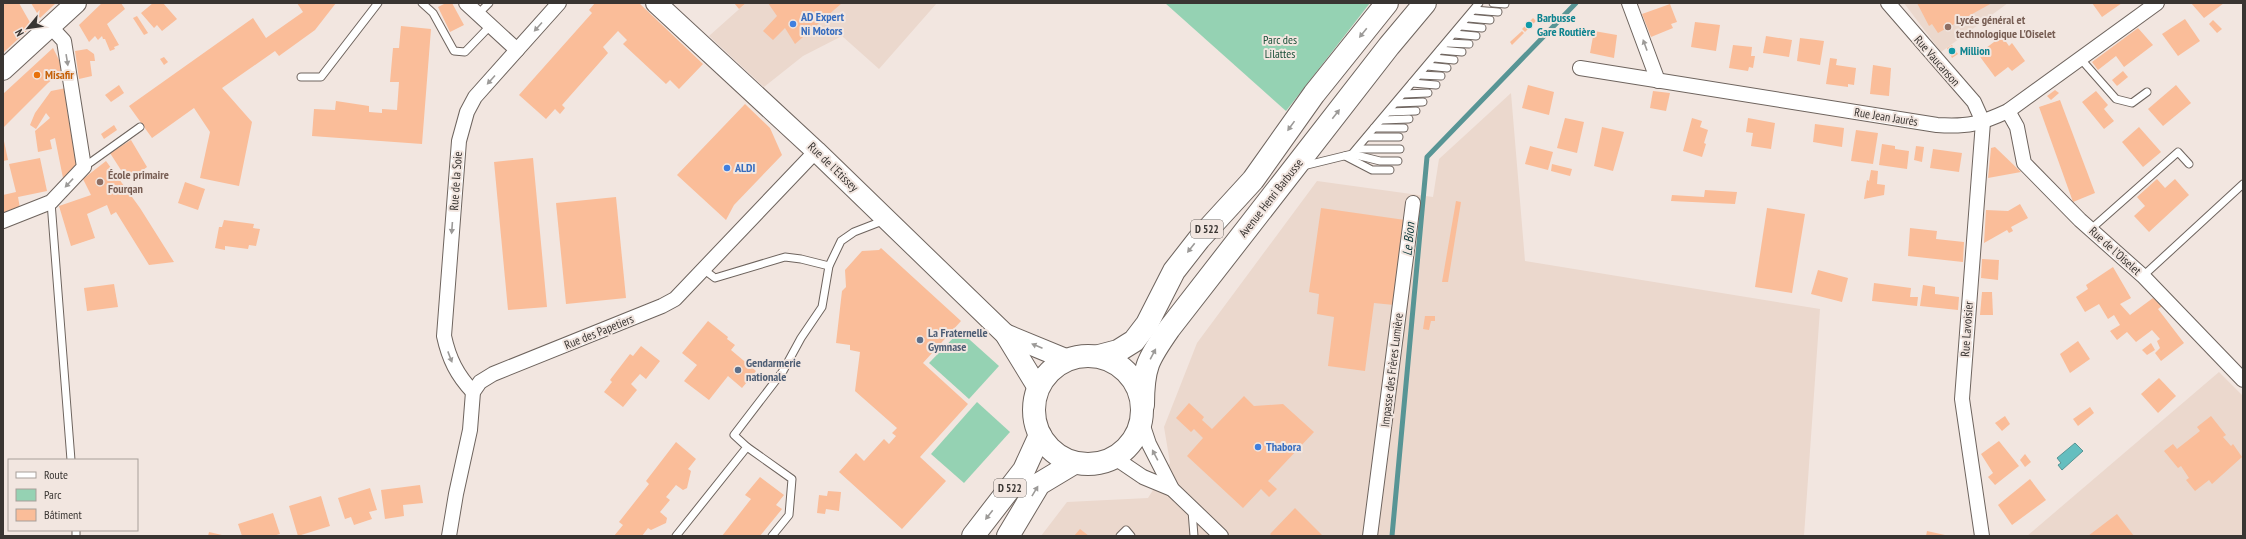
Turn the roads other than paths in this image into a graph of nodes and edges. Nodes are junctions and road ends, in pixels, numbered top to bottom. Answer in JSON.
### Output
{"nodes":[{"id":1,"x":76,"y":3,"type":"edge"},
{"id":2,"x":378,"y":3,"type":"edge"},
{"id":3,"x":422,"y":3,"type":"edge"},
{"id":4,"x":466,"y":3,"type":"edge"},
{"id":5,"x":488,"y":3,"type":"edge"},
{"id":6,"x":559,"y":3,"type":"edge"},
{"id":7,"x":656,"y":3,"type":"edge"},
{"id":8,"x":1388,"y":3,"type":"edge"},
{"id":9,"x":1425,"y":3,"type":"edge"},
{"id":10,"x":1478,"y":3,"type":"edge"},
{"id":11,"x":1493,"y":3,"type":"edge"},
{"id":12,"x":1629,"y":3,"type":"edge"},
{"id":13,"x":1888,"y":3,"type":"edge"},
{"id":14,"x":2157,"y":3,"type":"edge"},
{"id":15,"x":1505,"y":4,"type":"dead end"},
{"id":16,"x":1474,"y":10,"type":"junction"},
{"id":17,"x":1498,"y":12,"type":"dead end"},
{"id":18,"x":478,"y":14,"type":"junction"},
{"id":19,"x":1468,"y":18,"type":"junction"},
{"id":20,"x":1490,"y":20,"type":"dead end"},
{"id":21,"x":50,"y":26,"type":"junction"},
{"id":22,"x":490,"y":26,"type":"junction"},
{"id":23,"x":1461,"y":26,"type":"junction"},
{"id":24,"x":1482,"y":28,"type":"dead end"},
{"id":25,"x":1454,"y":34,"type":"junction"},
{"id":26,"x":1476,"y":36,"type":"dead end"},
{"id":27,"x":1447,"y":43,"type":"junction"},
{"id":28,"x":1469,"y":44,"type":"dead end"},
{"id":29,"x":516,"y":50,"type":"junction"},
{"id":30,"x":1440,"y":50,"type":"junction"},
{"id":31,"x":1462,"y":52,"type":"dead end"},
{"id":32,"x":2079,"y":57,"type":"junction"},
{"id":33,"x":1434,"y":58,"type":"junction"},
{"id":34,"x":1454,"y":60,"type":"dead end"},
{"id":35,"x":1426,"y":66,"type":"junction"},
{"id":36,"x":1447,"y":68,"type":"dead end"},
{"id":37,"x":1580,"y":68,"type":"dead end"},
{"id":38,"x":3,"y":70,"type":"edge"},
{"id":39,"x":1420,"y":75,"type":"junction"},
{"id":40,"x":1442,"y":76,"type":"dead end"},
{"id":41,"x":301,"y":77,"type":"dead end"},
{"id":42,"x":1658,"y":82,"type":"junction"},
{"id":43,"x":1412,"y":83,"type":"junction"},
{"id":44,"x":1436,"y":85,"type":"dead end"},
{"id":45,"x":2146,"y":92,"type":"dead end"},
{"id":46,"x":1428,"y":93,"type":"dead end"},
{"id":47,"x":1404,"y":94,"type":"junction"},
{"id":48,"x":1423,"y":102,"type":"dead end"},
{"id":49,"x":1396,"y":103,"type":"junction"},
{"id":50,"x":1416,"y":111,"type":"dead end"},
{"id":51,"x":2008,"y":111,"type":"junction"},
{"id":52,"x":1388,"y":112,"type":"junction"},
{"id":53,"x":1409,"y":119,"type":"dead end"},
{"id":54,"x":1382,"y":120,"type":"junction"},
{"id":55,"x":1983,"y":122,"type":"junction"},
{"id":56,"x":140,"y":126,"type":"dead end"},
{"id":57,"x":1374,"y":128,"type":"junction"},
{"id":58,"x":1404,"y":128,"type":"dead end"},
{"id":59,"x":1367,"y":137,"type":"junction"},
{"id":60,"x":1399,"y":137,"type":"dead end"},
{"id":61,"x":1400,"y":149,"type":"dead end"},
{"id":62,"x":816,"y":151,"type":"junction"},
{"id":63,"x":1355,"y":152,"type":"junction"},
{"id":64,"x":1345,"y":156,"type":"junction"},
{"id":65,"x":1398,"y":161,"type":"dead end"},
{"id":66,"x":2189,"y":164,"type":"dead end"},
{"id":67,"x":84,"y":167,"type":"junction"},
{"id":68,"x":1295,"y":167,"type":"junction"},
{"id":69,"x":1390,"y":170,"type":"dead end"},
{"id":70,"x":2243,"y":184,"type":"edge"},
{"id":71,"x":51,"y":202,"type":"junction"},
{"id":72,"x":1413,"y":203,"type":"dead end"},
{"id":73,"x":887,"y":219,"type":"junction"},
{"id":74,"x":3,"y":221,"type":"edge"},
{"id":75,"x":2091,"y":229,"type":"junction"},
{"id":76,"x":829,"y":266,"type":"junction"},
{"id":77,"x":702,"y":268,"type":"junction"},
{"id":78,"x":2142,"y":276,"type":"junction"},
{"id":79,"x":1005,"y":334,"type":"junction"},
{"id":80,"x":1100,"y":356,"type":"junction"},
{"id":81,"x":1068,"y":360,"type":"junction"},
{"id":82,"x":2243,"y":380,"type":"edge"},
{"id":83,"x":1038,"y":388,"type":"junction"},
{"id":84,"x":473,"y":392,"type":"junction"},
{"id":85,"x":1142,"y":412,"type":"junction"},
{"id":86,"x":1040,"y":435,"type":"junction"},
{"id":87,"x":747,"y":447,"type":"junction"},
{"id":88,"x":1115,"y":458,"type":"junction"},
{"id":89,"x":70,"y":459,"type":"edge"},
{"id":90,"x":1074,"y":463,"type":"junction"},
{"id":91,"x":1172,"y":489,"type":"junction"},
{"id":92,"x":1192,"y":508,"type":"junction"},
{"id":93,"x":449,"y":536,"type":"edge"},
{"id":94,"x":676,"y":536,"type":"edge"},
{"id":95,"x":772,"y":536,"type":"edge"},
{"id":96,"x":973,"y":536,"type":"edge"},
{"id":97,"x":1008,"y":536,"type":"edge"},
{"id":98,"x":1120,"y":536,"type":"edge"},
{"id":99,"x":1132,"y":536,"type":"edge"},
{"id":100,"x":1194,"y":536,"type":"edge"},
{"id":101,"x":1221,"y":536,"type":"edge"},
{"id":102,"x":1370,"y":536,"type":"edge"},
{"id":103,"x":1982,"y":536,"type":"edge"}],
"edges":[{"from":1,"to":21,"type":"street"},
{"from":2,"to":41,"type":"lane"},
{"from":3,"to":22,"type":"lane"},
{"from":4,"to":18,"type":"street"},
{"from":5,"to":18,"type":"lane"},
{"from":6,"to":29,"type":"street","name":"Rue de la Soie","one_way":true},
{"from":7,"to":62,"type":"street","name":"Rue de l'Etissey"},
{"from":8,"to":80,"type":"main road","number":"D 522","one_way":true},
{"from":68,"to":9,"type":"main road","name":"Avenue Henri Barbusse","number":"D 522","one_way":true},
{"from":10,"to":16,"type":"lane"},
{"from":11,"to":15,"type":"lane"},
{"from":42,"to":12,"type":"street","one_way":true},
{"from":13,"to":55,"type":"street","name":"Rue Vaucanson"},
{"from":14,"to":32,"type":"street","name":"Rue Jean Jaurès"},
{"from":16,"to":17,"type":"lane"},
{"from":16,"to":19,"type":"lane"},
{"from":18,"to":22,"type":"street"},
{"from":19,"to":20,"type":"lane"},
{"from":19,"to":23,"type":"lane"},
{"from":21,"to":38,"type":"street"},
{"from":21,"to":67,"type":"street","one_way":true},
{"from":22,"to":29,"type":"street"},
{"from":23,"to":24,"type":"lane"},
{"from":23,"to":25,"type":"lane"},
{"from":25,"to":26,"type":"lane"},
{"from":25,"to":27,"type":"lane"},
{"from":27,"to":28,"type":"lane"},
{"from":27,"to":30,"type":"lane"},
{"from":29,"to":84,"type":"street","name":"Rue de la Soie","one_way":true},
{"from":30,"to":31,"type":"lane"},
{"from":30,"to":33,"type":"lane"},
{"from":32,"to":45,"type":"lane"},
{"from":32,"to":51,"type":"street","name":"Rue Jean Jaurès"},
{"from":33,"to":34,"type":"lane"},
{"from":33,"to":35,"type":"lane"},
{"from":35,"to":36,"type":"lane"},
{"from":35,"to":39,"type":"lane"},
{"from":37,"to":42,"type":"street","name":"Rue Jean Jaurès"},
{"from":39,"to":40,"type":"lane"},
{"from":39,"to":43,"type":"lane"},
{"from":42,"to":55,"type":"street","name":"Rue Jean Jaurès"},
{"from":43,"to":44,"type":"lane"},
{"from":43,"to":47,"type":"lane"},
{"from":46,"to":47,"type":"lane"},
{"from":47,"to":49,"type":"lane"},
{"from":48,"to":49,"type":"lane"},
{"from":49,"to":52,"type":"lane"},
{"from":50,"to":52,"type":"lane"},
{"from":51,"to":55,"type":"street","name":"Rue Jean Jaurès"},
{"from":51,"to":75,"type":"street","name":"Rue de l'Oiselet"},
{"from":52,"to":54,"type":"lane"},
{"from":53,"to":54,"type":"lane"},
{"from":54,"to":57,"type":"lane"},
{"from":55,"to":103,"type":"street","name":"Rue Lavoisier"},
{"from":56,"to":67,"type":"lane"},
{"from":57,"to":58,"type":"lane"},
{"from":57,"to":59,"type":"lane"},
{"from":59,"to":60,"type":"lane"},
{"from":59,"to":63,"type":"lane"},
{"from":61,"to":63,"type":"lane"},
{"from":62,"to":73,"type":"street","name":"Rue de l'Etissey"},
{"from":62,"to":77,"type":"street","name":"Rue des Papetiers"},
{"from":63,"to":64,"type":"lane"},
{"from":63,"to":65,"type":"lane"},
{"from":64,"to":68,"type":"lane"},
{"from":64,"to":69,"type":"lane"},
{"from":66,"to":75,"type":"lane"},
{"from":67,"to":71,"type":"street","one_way":true},
{"from":85,"to":68,"type":"main road","name":"Avenue Henri Barbusse","number":"D 522","one_way":true},
{"from":70,"to":78,"type":"lane"},
{"from":71,"to":74,"type":"street"},
{"from":71,"to":89,"type":"lane"},
{"from":72,"to":102,"type":"street","name":"Impasse des Frères Lumière"},
{"from":73,"to":76,"type":"lane"},
{"from":73,"to":79,"type":"street","name":"Rue de l'Etissey"},
{"from":75,"to":78,"type":"street","name":"Rue de l'Oiselet"},
{"from":76,"to":77,"type":"lane"},
{"from":76,"to":87,"type":"lane"},
{"from":77,"to":84,"type":"street","name":"Rue des Papetiers"},
{"from":78,"to":82,"type":"street","name":"Rue de l'Oiselet"},
{"from":81,"to":79,"type":"street","name":"Rue de l'Etissey","one_way":true},
{"from":79,"to":83,"type":"street","name":"Rue de l'Etissey"},
{"from":80,"to":81,"type":"main road"},
{"from":80,"to":85,"type":"main road"},
{"from":81,"to":83,"type":"main road"},
{"from":83,"to":86,"type":"main road"},
{"from":84,"to":93,"type":"street"},
{"from":85,"to":88,"type":"main road"},
{"from":91,"to":85,"type":"street","one_way":true},
{"from":86,"to":90,"type":"main road"},
{"from":86,"to":96,"type":"main road","number":"D 522","one_way":true},
{"from":87,"to":94,"type":"lane"},
{"from":87,"to":95,"type":"lane"},
{"from":88,"to":90,"type":"main road"},
{"from":88,"to":91,"type":"street"},
{"from":97,"to":90,"type":"main road","number":"D 522","one_way":true},
{"from":91,"to":92,"type":"street"},
{"from":92,"to":100,"type":"lane"},
{"from":92,"to":101,"type":"street"},
{"from":98,"to":99,"type":"lane"}]}
